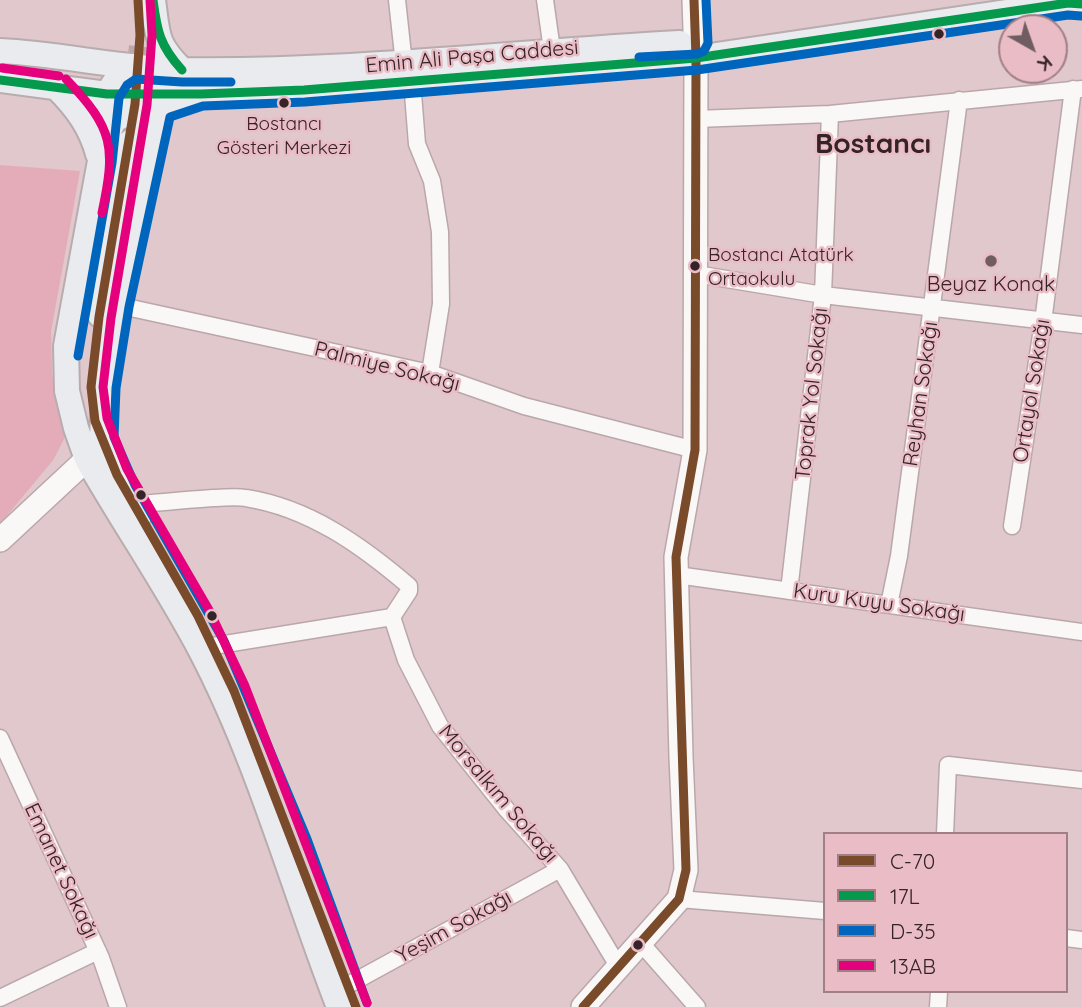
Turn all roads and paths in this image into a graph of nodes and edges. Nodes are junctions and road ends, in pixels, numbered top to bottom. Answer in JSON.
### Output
{"nodes":[{"id":1,"x":138,"y":0,"type":"edge"},
{"id":2,"x":153,"y":0,"type":"edge"},
{"id":3,"x":397,"y":0,"type":"edge"},
{"id":4,"x":545,"y":0,"type":"edge"},
{"id":5,"x":694,"y":0,"type":"edge"},
{"id":6,"x":984,"y":0,"type":"edge"},
{"id":7,"x":1082,"y":4,"type":"edge"},
{"id":8,"x":142,"y":38,"type":"tunnel mouth"},
{"id":9,"x":552,"y":50,"type":"junction"},
{"id":10,"x":696,"y":50,"type":"junction"},
{"id":11,"x":0,"y":51,"type":"edge"},
{"id":12,"x":132,"y":66,"type":"junction"},
{"id":13,"x":182,"y":70,"type":"junction"},
{"id":14,"x":408,"y":73,"type":"junction"},
{"id":15,"x":0,"y":80,"type":"edge"},
{"id":16,"x":57,"y":88,"type":"junction"},
{"id":17,"x":1077,"y":89,"type":"edge"},
{"id":18,"x":107,"y":94,"type":"junction"},
{"id":19,"x":201,"y":94,"type":"junction"},
{"id":20,"x":960,"y":100,"type":"junction"},
{"id":21,"x":830,"y":114,"type":"junction"},
{"id":22,"x":696,"y":120,"type":"junction"},
{"id":23,"x":140,"y":141,"type":"junction"},
{"id":24,"x":100,"y":161,"type":"junction"},
{"id":25,"x":696,"y":274,"type":"junction"},
{"id":26,"x":823,"y":295,"type":"junction"},
{"id":27,"x":117,"y":305,"type":"junction"},
{"id":28,"x":932,"y":309,"type":"junction"},
{"id":29,"x":1043,"y":322,"type":"junction"},
{"id":30,"x":1082,"y":325,"type":"edge"},
{"id":31,"x":429,"y":373,"type":"junction"},
{"id":32,"x":102,"y":439,"type":"junction"},
{"id":33,"x":695,"y":450,"type":"junction"},
{"id":34,"x":87,"y":460,"type":"junction"},
{"id":35,"x":133,"y":505,"type":"junction"},
{"id":36,"x":1012,"y":526,"type":"dead end"},
{"id":37,"x":0,"y":540,"type":"edge"},
{"id":38,"x":677,"y":575,"type":"junction"},
{"id":39,"x":789,"y":591,"type":"junction"},
{"id":40,"x":889,"y":605,"type":"junction"},
{"id":41,"x":392,"y":617,"type":"junction"},
{"id":42,"x":1082,"y":632,"type":"edge"},
{"id":43,"x":213,"y":646,"type":"junction"},
{"id":44,"x":0,"y":738,"type":"edge"},
{"id":45,"x":1082,"y":780,"type":"edge"},
{"id":46,"x":945,"y":832,"type":"edge"},
{"id":47,"x":560,"y":869,"type":"junction"},
{"id":48,"x":679,"y":899,"type":"junction"},
{"id":49,"x":823,"y":911,"type":"edge"},
{"id":50,"x":640,"y":943,"type":"junction"},
{"id":51,"x":97,"y":951,"type":"junction"},
{"id":52,"x":618,"y":966,"type":"junction"},
{"id":53,"x":0,"y":998,"type":"edge"},
{"id":54,"x":348,"y":1000,"type":"edge"},
{"id":55,"x":118,"y":1007,"type":"edge"},
{"id":56,"x":583,"y":1007,"type":"edge"},
{"id":57,"x":697,"y":1007,"type":"edge"}],
"edges":[{"from":1,"to":8,"type":"main road"},
{"from":2,"to":13,"type":"main road"},
{"from":3,"to":14,"type":"street"},
{"from":4,"to":9,"type":"street"},
{"from":5,"to":10,"type":"main road"},
{"from":6,"to":10,"type":"main road","name":"Emin Ali Paşa Caddesi"},
{"from":7,"to":10,"type":"main road","name":"Emin Ali Paşa Caddesi"},
{"from":9,"to":10,"type":"main road","name":"Emin Ali Paşa Caddesi"},
{"from":9,"to":14,"type":"main road","name":"Emin Ali Paşa Caddesi"},
{"from":10,"to":14,"type":"main road","name":"Emin Ali Paşa Caddesi"},
{"from":10,"to":22,"type":"main road"},
{"from":11,"to":12,"type":"main road","name":"Emin Ali Paşa Caddesi"},
{"from":12,"to":13,"type":"main road","name":"Emin Ali Paşa Caddesi"},
{"from":12,"to":18,"type":"main road"},
{"from":13,"to":14,"type":"main road","name":"Emin Ali Paşa Caddesi"},
{"from":14,"to":19,"type":"main road","name":"Emin Ali Paşa Caddesi"},
{"from":14,"to":31,"type":"street"},
{"from":15,"to":16,"type":"main road","name":"Emin Ali Paşa Caddesi"},
{"from":16,"to":18,"type":"main road","name":"Emin Ali Paşa Caddesi"},
{"from":16,"to":24,"type":"main road"},
{"from":17,"to":20,"type":"street"},
{"from":17,"to":29,"type":"street","name":"Ortayol Sokağı"},
{"from":18,"to":19,"type":"main road","name":"Emin Ali Paşa Caddesi"},
{"from":18,"to":24,"type":"main road"},
{"from":19,"to":23,"type":"main road"},
{"from":20,"to":21,"type":"street"},
{"from":20,"to":28,"type":"street","name":"Reyhan Sokağı"},
{"from":21,"to":22,"type":"street"},
{"from":21,"to":26,"type":"street","name":"Toprak Yol Sokağı"},
{"from":22,"to":25,"type":"main road"},
{"from":23,"to":24,"type":"main road"},
{"from":23,"to":27,"type":"main road"},
{"from":23,"to":32,"type":"main road"},
{"from":24,"to":34,"type":"main road"},
{"from":25,"to":26,"type":"street"},
{"from":25,"to":33,"type":"main road"},
{"from":26,"to":28,"type":"street"},
{"from":26,"to":39,"type":"street","name":"Toprak Yol Sokağı"},
{"from":27,"to":31,"type":"street","name":"Palmiye Sokağı"},
{"from":27,"to":32,"type":"main road"},
{"from":28,"to":29,"type":"street"},
{"from":28,"to":40,"type":"street","name":"Reyhan Sokağı"},
{"from":29,"to":30,"type":"street"},
{"from":29,"to":36,"type":"street","name":"Ortayol Sokağı"},
{"from":31,"to":33,"type":"street","name":"Palmiye Sokağı"},
{"from":32,"to":34,"type":"main road"},
{"from":32,"to":35,"type":"main road"},
{"from":33,"to":38,"type":"main road"},
{"from":34,"to":37,"type":"main road"},
{"from":34,"to":54,"type":"main road"},
{"from":35,"to":41,"type":"street"},
{"from":35,"to":43,"type":"main road"},
{"from":38,"to":39,"type":"street","name":"Kuru Kuyu Sokağı"},
{"from":38,"to":48,"type":"main road"},
{"from":39,"to":40,"type":"street","name":"Kuru Kuyu Sokağı"},
{"from":40,"to":42,"type":"street","name":"Kuru Kuyu Sokağı"},
{"from":41,"to":43,"type":"street"},
{"from":41,"to":47,"type":"street","name":"Morsalkım Sokağı"},
{"from":43,"to":54,"type":"main road"},
{"from":44,"to":51,"type":"street","name":"Emanet Sokağı"},
{"from":45,"to":46,"type":"street"},
{"from":47,"to":52,"type":"street","name":"Morsalkım Sokağı"},
{"from":47,"to":54,"type":"street","name":"Yeşim Sokağı"},
{"from":48,"to":49,"type":"street"},
{"from":48,"to":50,"type":"main road"},
{"from":50,"to":52,"type":"main road"},
{"from":50,"to":57,"type":"street"},
{"from":51,"to":53,"type":"street"},
{"from":51,"to":55,"type":"street","name":"Emanet Sokağı"},
{"from":52,"to":56,"type":"main road"}]}
